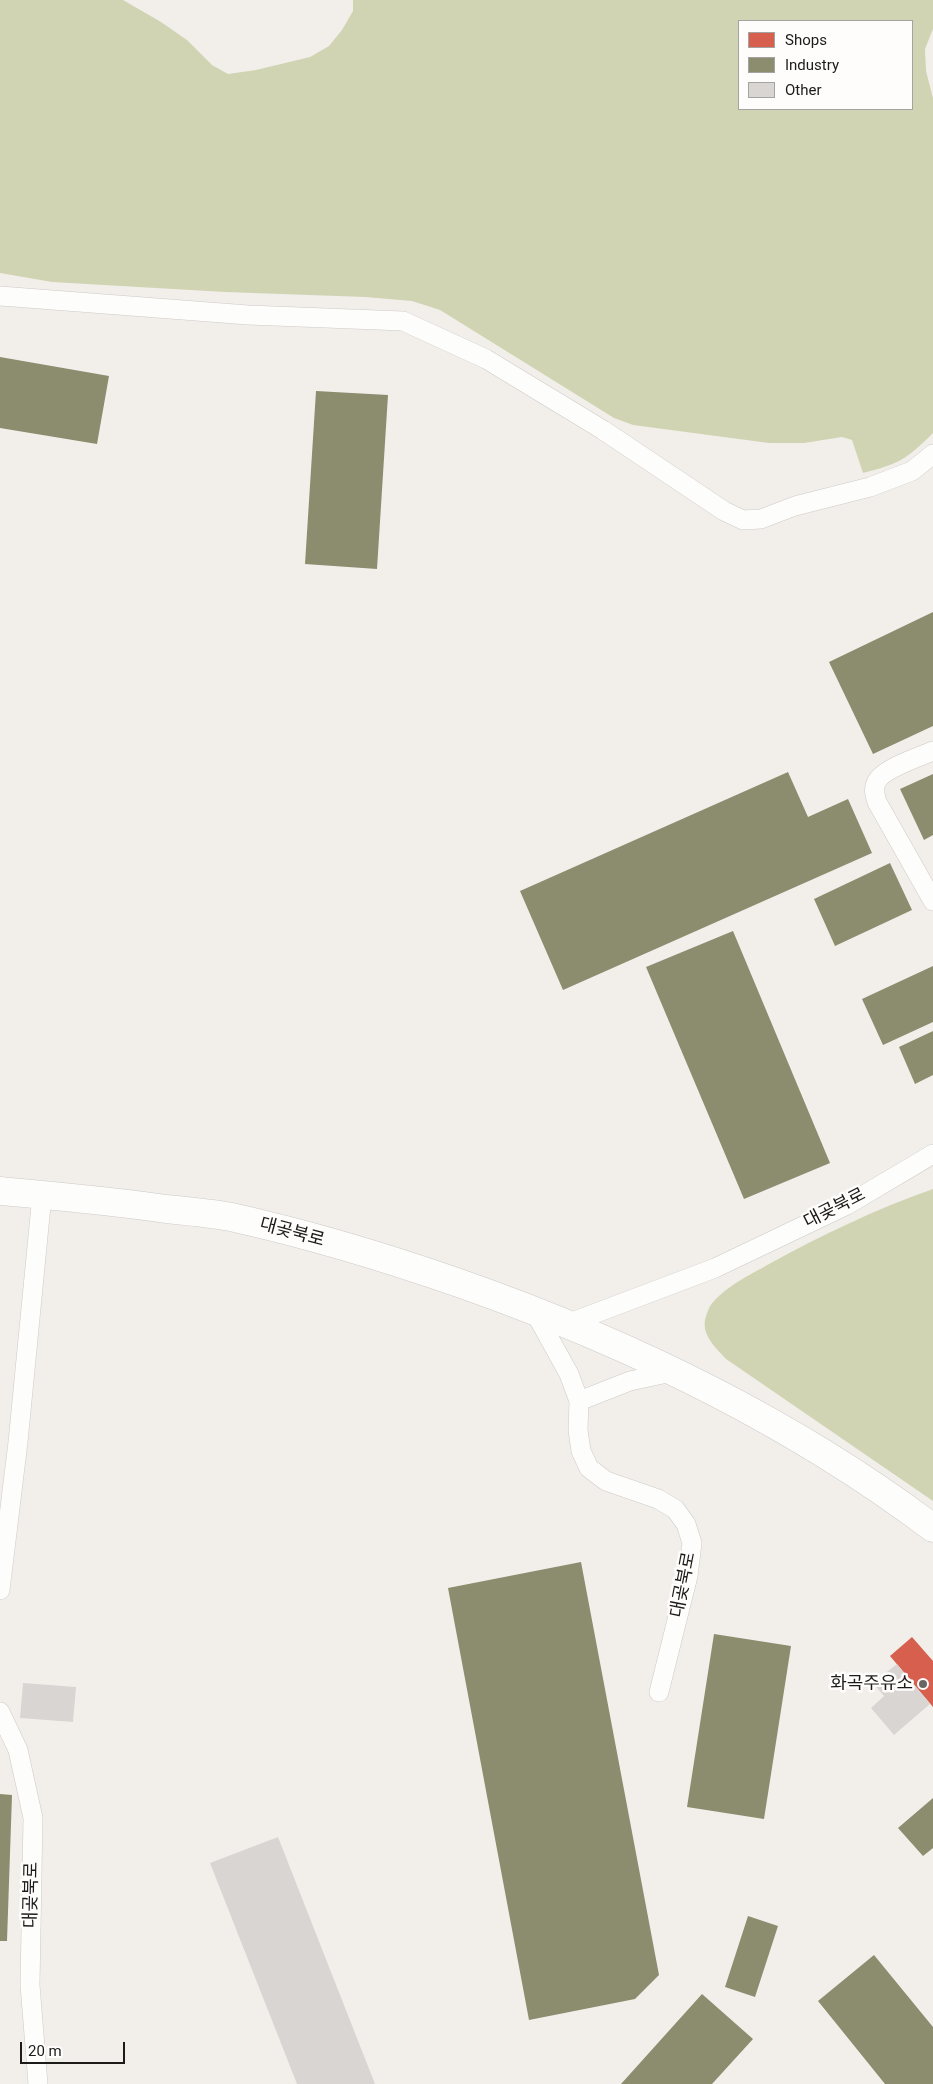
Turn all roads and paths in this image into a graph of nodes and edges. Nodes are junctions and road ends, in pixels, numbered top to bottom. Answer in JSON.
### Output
{"nodes":[{"id":1,"x":0,"y":296,"type":"edge"},
{"id":2,"x":933,"y":454,"type":"edge"},
{"id":3,"x":933,"y":751,"type":"edge"},
{"id":4,"x":933,"y":901,"type":"edge"},
{"id":5,"x":933,"y":1154,"type":"edge"},
{"id":6,"x":0,"y":1191,"type":"edge"},
{"id":7,"x":42,"y":1195,"type":"junction"},
{"id":8,"x":533,"y":1309,"type":"junction"},
{"id":9,"x":567,"y":1324,"type":"junction"},
{"id":10,"x":672,"y":1372,"type":"junction"},
{"id":11,"x":579,"y":1401,"type":"junction"},
{"id":12,"x":933,"y":1528,"type":"edge"},
{"id":13,"x":0,"y":1590,"type":"edge"},
{"id":14,"x":659,"y":1692,"type":"dead end"},
{"id":15,"x":0,"y":1712,"type":"edge"},
{"id":16,"x":38,"y":2084,"type":"edge"}],
"edges":[{"from":1,"to":2,"type":"lane"},
{"from":3,"to":4,"type":"lane"},
{"from":5,"to":9,"type":"lane","name":"대곶북로"},
{"from":6,"to":7,"type":"street","name":"대곶북로"},
{"from":7,"to":8,"type":"street","name":"대곶북로"},
{"from":7,"to":13,"type":"lane"},
{"from":8,"to":9,"type":"street","name":"대곶북로"},
{"from":8,"to":11,"type":"lane","name":"대곶북로"},
{"from":9,"to":10,"type":"street","name":"대곶북로"},
{"from":10,"to":11,"type":"lane"},
{"from":10,"to":12,"type":"street","name":"대곶북로"},
{"from":11,"to":14,"type":"lane","name":"대곶북로"},
{"from":15,"to":16,"type":"lane","name":"대곶북로"}]}
